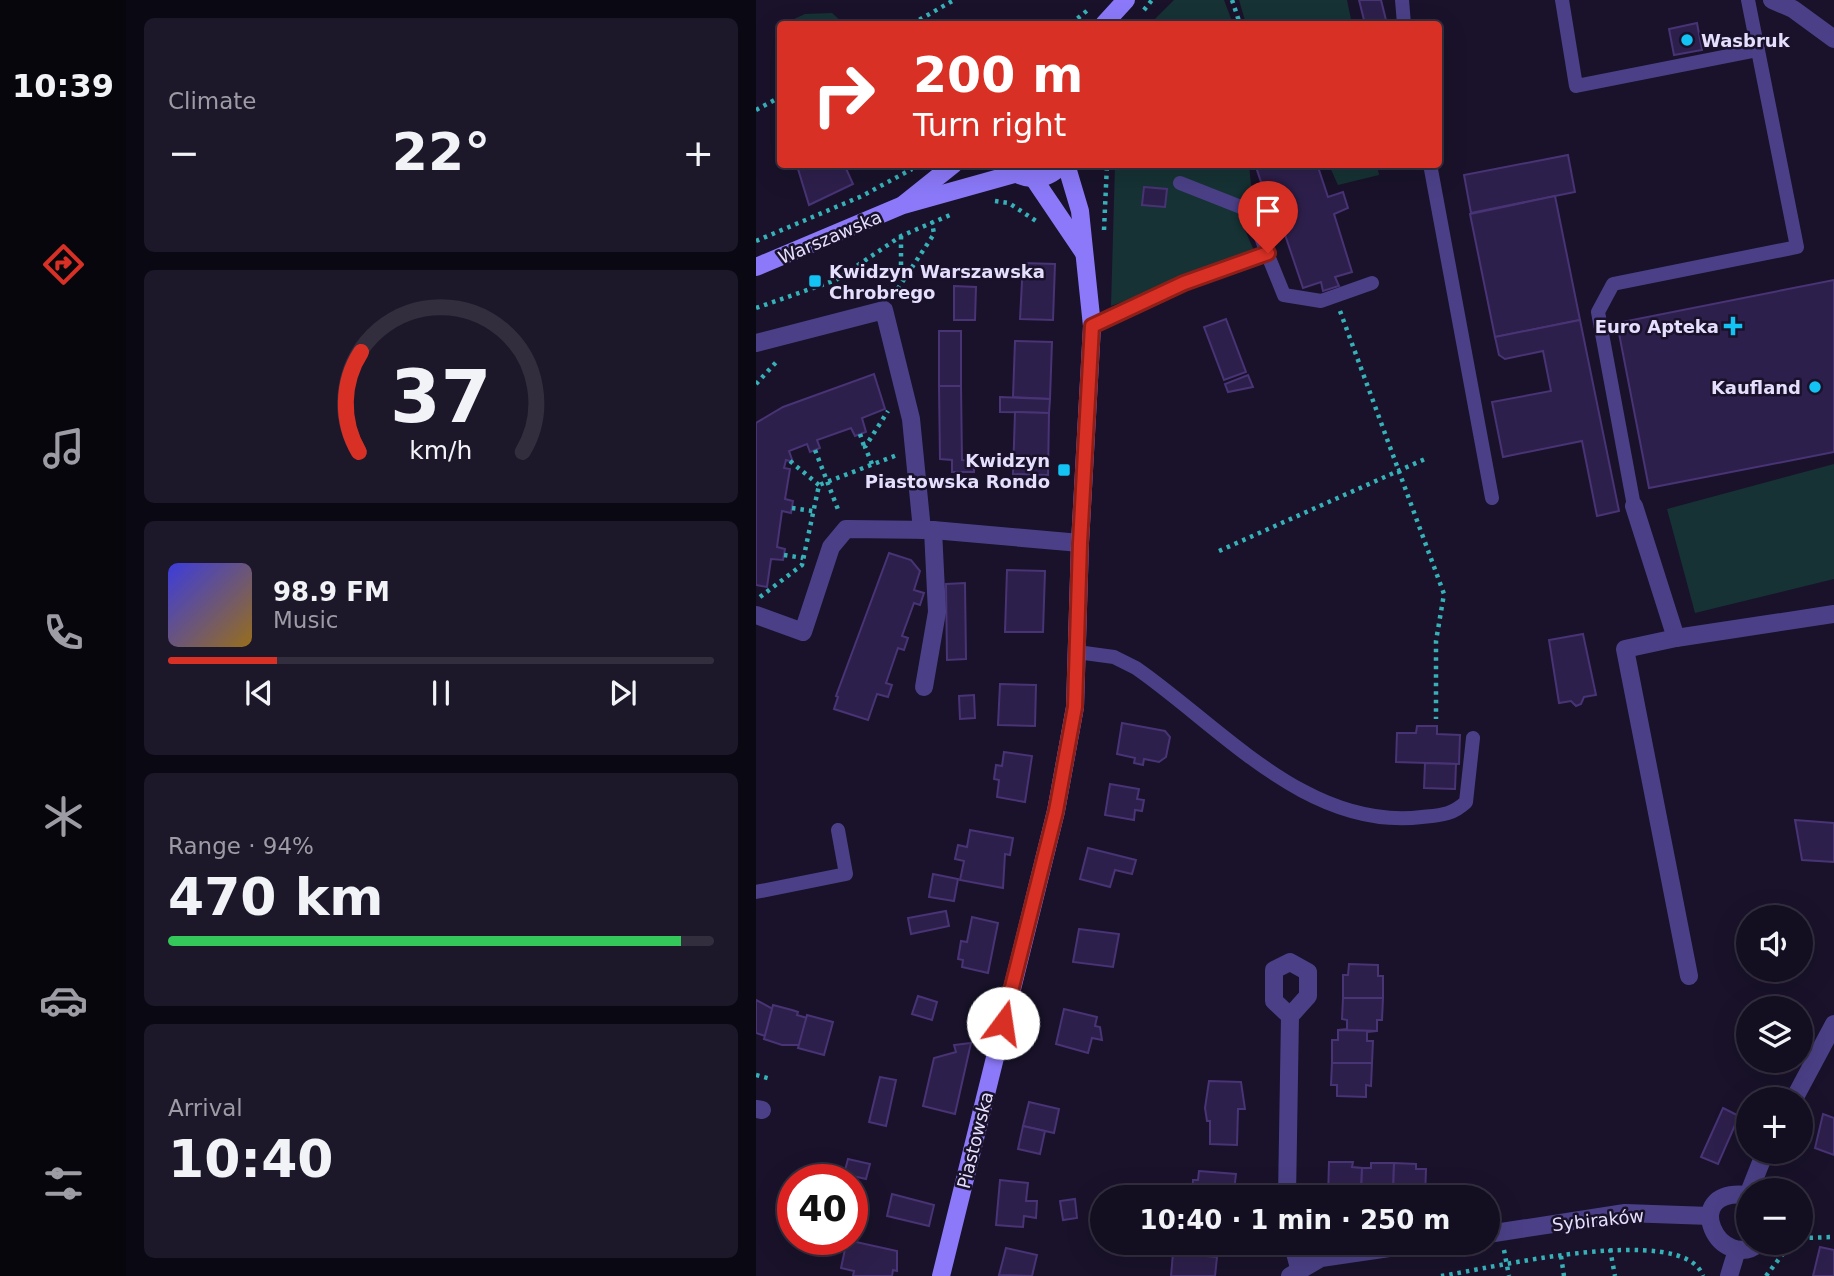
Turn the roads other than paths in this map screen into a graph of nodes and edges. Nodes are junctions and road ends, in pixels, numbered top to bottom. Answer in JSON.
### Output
{"nodes":[{"id":1,"x":1126,"y":0,"type":"edge"},
{"id":2,"x":1402,"y":0,"type":"edge"},
{"id":3,"x":1562,"y":0,"type":"edge"},
{"id":4,"x":1748,"y":0,"type":"edge"},
{"id":5,"x":1772,"y":0,"type":"edge"},
{"id":6,"x":1108,"y":21,"type":"edge"},
{"id":7,"x":1404,"y":21,"type":"edge"},
{"id":8,"x":1834,"y":38,"type":"edge"},
{"id":9,"x":1758,"y":50,"type":"junction"},
{"id":10,"x":949,"y":168,"type":"edge"},
{"id":11,"x":1058,"y":168,"type":"edge"},
{"id":12,"x":1065,"y":168,"type":"edge"},
{"id":13,"x":1431,"y":168,"type":"edge"},
{"id":14,"x":1008,"y":169,"type":"edge"},
{"id":15,"x":1034,"y":179,"type":"junction"},
{"id":16,"x":1180,"y":183,"type":"dead end"},
{"id":17,"x":903,"y":205,"type":"junction"},
{"id":18,"x":1268,"y":253,"type":"junction"},
{"id":19,"x":1086,"y":255,"type":"junction"},
{"id":20,"x":756,"y":267,"type":"edge"},
{"id":21,"x":1372,"y":283,"type":"dead end"},
{"id":22,"x":1092,"y":326,"type":"junction"},
{"id":23,"x":756,"y":343,"type":"edge"},
{"id":24,"x":1492,"y":498,"type":"dead end"},
{"id":25,"x":1634,"y":506,"type":"joint"},
{"id":26,"x":927,"y":530,"type":"junction"},
{"id":27,"x":1080,"y":543,"type":"junction"},
{"id":28,"x":1834,"y":614,"type":"edge"},
{"id":29,"x":756,"y":615,"type":"edge"},
{"id":30,"x":1676,"y":638,"type":"junction"},
{"id":31,"x":1077,"y":652,"type":"junction"},
{"id":32,"x":924,"y":687,"type":"dead end"},
{"id":33,"x":1472,"y":738,"type":"dead end"},
{"id":34,"x":838,"y":830,"type":"dead end"},
{"id":35,"x":756,"y":892,"type":"edge"},
{"id":36,"x":1689,"y":976,"type":"dead end"},
{"id":37,"x":1290,"y":1016,"type":"dead end"},
{"id":38,"x":1834,"y":1024,"type":"edge"},
{"id":39,"x":1800,"y":1087,"type":"edge"},
{"id":40,"x":1287,"y":1185,"type":"edge"},
{"id":41,"x":1736,"y":1196,"type":"edge"},
{"id":42,"x":1710,"y":1216,"type":"junction"},
{"id":43,"x":1500,"y":1232,"type":"edge"},
{"id":44,"x":1736,"y":1253,"type":"joint"},
{"id":45,"x":1341,"y":1255,"type":"edge"},
{"id":46,"x":1294,"y":1272,"type":"edge"},
{"id":47,"x":941,"y":1276,"type":"edge"},
{"id":48,"x":1729,"y":1276,"type":"edge"}],
"edges":[{"from":1,"to":6,"type":"street"},
{"from":2,"to":7,"type":"lane"},
{"from":3,"to":9,"type":"lane"},
{"from":4,"to":9,"type":"lane"},
{"from":5,"to":8,"type":"street"},
{"from":9,"to":25,"type":"lane"},
{"from":10,"to":17,"type":"street","name":"Warszawska"},
{"from":11,"to":15,"type":"street"},
{"from":12,"to":19,"type":"street","name":"Piastowska"},
{"from":13,"to":24,"type":"lane"},
{"from":14,"to":15,"type":"street"},
{"from":14,"to":17,"type":"street","name":"Warszawska"},
{"from":15,"to":19,"type":"street","name":"Piastowska"},
{"from":16,"to":18,"type":"lane"},
{"from":17,"to":20,"type":"street","name":"Warszawska"},
{"from":18,"to":21,"type":"lane"},
{"from":18,"to":22,"type":"lane"},
{"from":19,"to":22,"type":"street","name":"Piastowska"},
{"from":22,"to":27,"type":"street","name":"Piastowska"},
{"from":23,"to":26,"type":"street"},
{"from":25,"to":30,"type":"street"},
{"from":26,"to":27,"type":"street"},
{"from":26,"to":29,"type":"street"},
{"from":26,"to":32,"type":"street"},
{"from":27,"to":31,"type":"street","name":"Piastowska"},
{"from":28,"to":30,"type":"street"},
{"from":30,"to":36,"type":"street"},
{"from":31,"to":33,"type":"lane"},
{"from":31,"to":47,"type":"street","name":"Piastowska"},
{"from":34,"to":35,"type":"lane"},
{"from":37,"to":40,"type":"street"},
{"from":38,"to":39,"type":"street"},
{"from":41,"to":42,"type":"street"},
{"from":42,"to":43,"type":"street","name":"Sybiraków"},
{"from":42,"to":44,"type":"street"},
{"from":44,"to":48,"type":"street"},
{"from":45,"to":46,"type":"street"}]}
